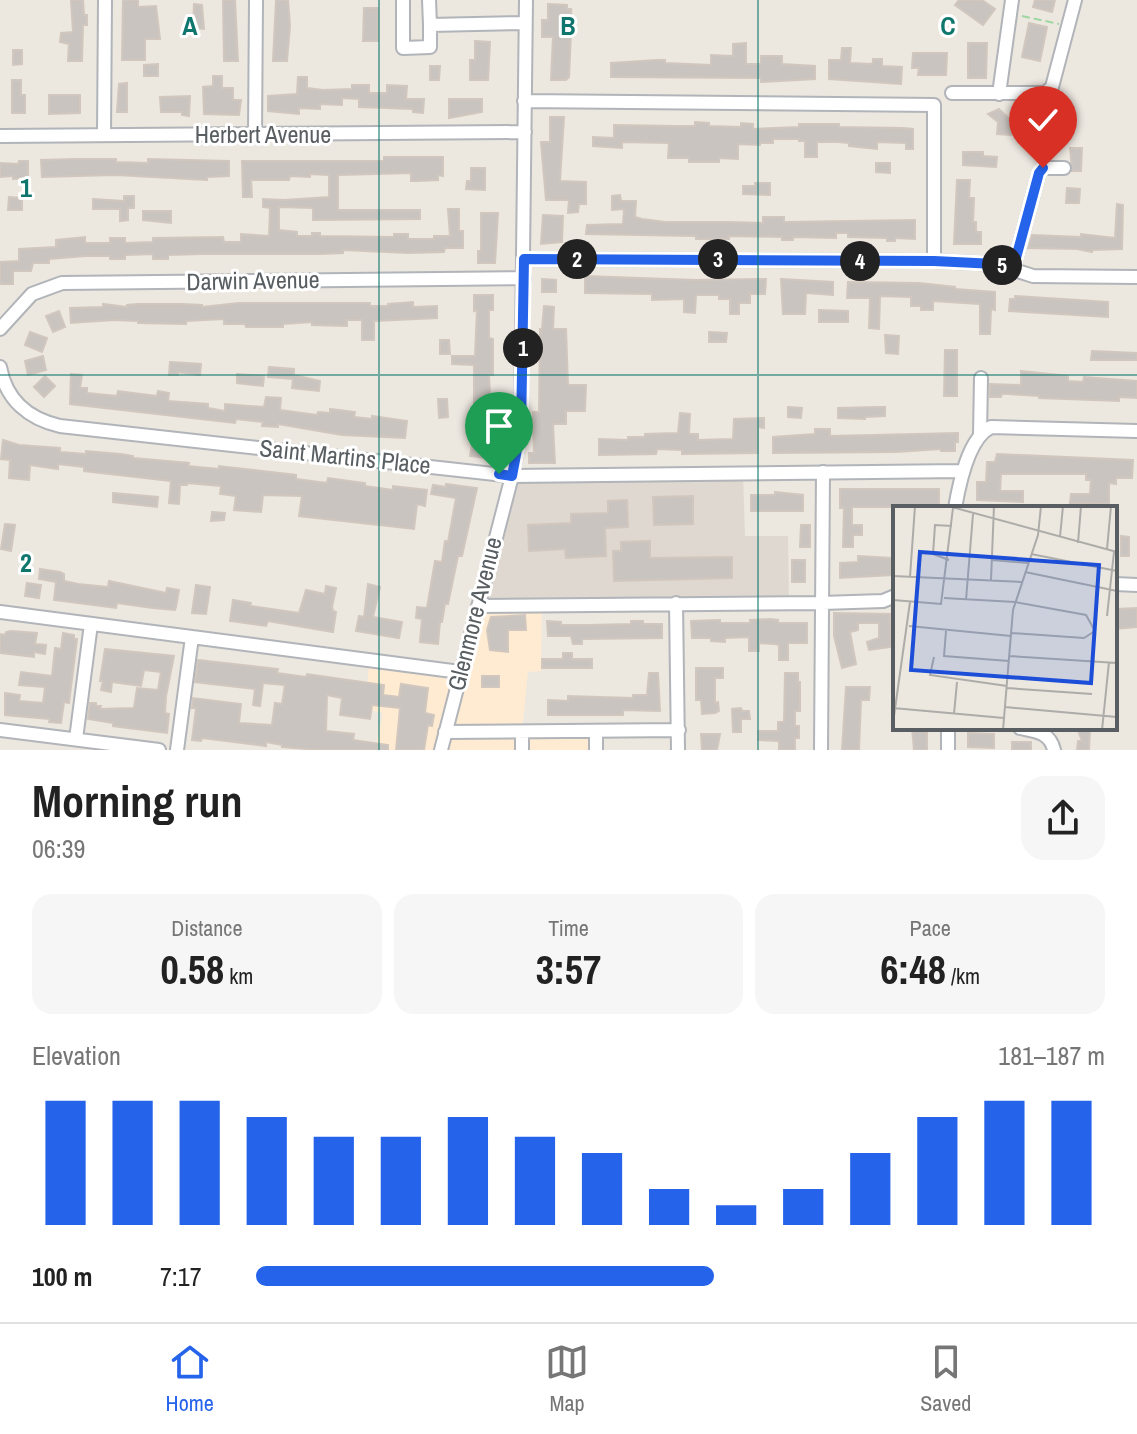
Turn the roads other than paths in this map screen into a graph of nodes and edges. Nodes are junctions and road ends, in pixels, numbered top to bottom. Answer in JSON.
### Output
{"nodes":[{"id":1,"x":105,"y":0,"type":"edge"},
{"id":2,"x":256,"y":0,"type":"edge"},
{"id":3,"x":403,"y":0,"type":"edge"},
{"id":4,"x":429,"y":0,"type":"edge"},
{"id":5,"x":526,"y":0,"type":"edge"},
{"id":6,"x":1075,"y":0,"type":"edge"},
{"id":7,"x":1011,"y":7,"type":"edge"},
{"id":8,"x":525,"y":23,"type":"junction"},
{"id":9,"x":430,"y":25,"type":"junction"},
{"id":10,"x":952,"y":93,"type":"dead end"},
{"id":11,"x":999,"y":94,"type":"junction"},
{"id":12,"x":524,"y":101,"type":"junction"},
{"id":13,"x":525,"y":132,"type":"junction"},
{"id":14,"x":104,"y":135,"type":"junction"},
{"id":15,"x":255,"y":135,"type":"junction"},
{"id":16,"x":0,"y":136,"type":"edge"},
{"id":17,"x":1064,"y":168,"type":"dead end"},
{"id":18,"x":524,"y":259,"type":"junction"},
{"id":19,"x":934,"y":261,"type":"junction"},
{"id":20,"x":1013,"y":269,"type":"junction"},
{"id":21,"x":1137,"y":277,"type":"edge"},
{"id":22,"x":524,"y":278,"type":"junction"},
{"id":23,"x":0,"y":329,"type":"edge"},
{"id":24,"x":0,"y":367,"type":"edge"},
{"id":25,"x":981,"y":378,"type":"dead end"},
{"id":26,"x":1137,"y":431,"type":"edge"},
{"id":27,"x":978,"y":439,"type":"junction"},
{"id":28,"x":961,"y":471,"type":"junction"},
{"id":29,"x":823,"y":472,"type":"junction"},
{"id":30,"x":512,"y":476,"type":"junction"},
{"id":31,"x":955,"y":506,"type":"edge"},
{"id":32,"x":1117,"y":584,"type":"edge"},
{"id":33,"x":1137,"y":585,"type":"edge"},
{"id":34,"x":893,"y":597,"type":"edge"},
{"id":35,"x":676,"y":603,"type":"junction"},
{"id":36,"x":822,"y":603,"type":"junction"},
{"id":37,"x":478,"y":606,"type":"junction"},
{"id":38,"x":0,"y":612,"type":"edge"},
{"id":39,"x":91,"y":624,"type":"junction"},
{"id":40,"x":192,"y":637,"type":"junction"},
{"id":41,"x":460,"y":672,"type":"junction"},
{"id":42,"x":0,"y":730,"type":"edge"},
{"id":43,"x":679,"y":730,"type":"junction"},
{"id":44,"x":1028,"y":730,"type":"edge"},
{"id":45,"x":596,"y":731,"type":"junction"},
{"id":46,"x":445,"y":732,"type":"junction"},
{"id":47,"x":522,"y":732,"type":"junction"},
{"id":48,"x":76,"y":739,"type":"junction"},
{"id":49,"x":159,"y":750,"type":"edge"},
{"id":50,"x":177,"y":750,"type":"edge"},
{"id":51,"x":441,"y":750,"type":"edge"},
{"id":52,"x":522,"y":750,"type":"edge"},
{"id":53,"x":596,"y":750,"type":"edge"},
{"id":54,"x":678,"y":750,"type":"edge"},
{"id":55,"x":821,"y":750,"type":"edge"},
{"id":56,"x":1054,"y":750,"type":"edge"}],
"edges":[{"from":1,"to":14,"type":"street"},
{"from":2,"to":15,"type":"street"},
{"from":3,"to":9,"type":"street"},
{"from":4,"to":9,"type":"street"},
{"from":5,"to":8,"type":"street","name":"Glenmore Avenue"},
{"from":6,"to":11,"type":"street"},
{"from":7,"to":11,"type":"street"},
{"from":8,"to":9,"type":"street"},
{"from":8,"to":12,"type":"street","name":"Glenmore Avenue"},
{"from":10,"to":11,"type":"street"},
{"from":12,"to":13,"type":"street","name":"Glenmore Avenue"},
{"from":12,"to":19,"type":"street"},
{"from":13,"to":15,"type":"street","name":"Herbert Avenue"},
{"from":13,"to":18,"type":"street","name":"Glenmore Avenue"},
{"from":14,"to":15,"type":"street","name":"Herbert Avenue"},
{"from":14,"to":16,"type":"street","name":"Herbert Avenue"},
{"from":17,"to":20,"type":"street"},
{"from":18,"to":19,"type":"street"},
{"from":18,"to":22,"type":"street","name":"Glenmore Avenue"},
{"from":19,"to":20,"type":"street"},
{"from":20,"to":21,"type":"street"},
{"from":22,"to":23,"type":"street","name":"Darwin Avenue"},
{"from":22,"to":30,"type":"street","name":"Glenmore Avenue"},
{"from":24,"to":30,"type":"street","name":"Saint Martins Place"},
{"from":25,"to":27,"type":"street"},
{"from":26,"to":27,"type":"street"},
{"from":27,"to":28,"type":"street"},
{"from":28,"to":29,"type":"street","name":"Saint Martins Place"},
{"from":28,"to":31,"type":"street"},
{"from":29,"to":30,"type":"street","name":"Saint Martins Place"},
{"from":29,"to":36,"type":"street"},
{"from":30,"to":37,"type":"street","name":"Glenmore Avenue"},
{"from":32,"to":33,"type":"street"},
{"from":34,"to":36,"type":"street"},
{"from":35,"to":36,"type":"street"},
{"from":35,"to":37,"type":"street"},
{"from":35,"to":43,"type":"street"},
{"from":36,"to":55,"type":"street"},
{"from":37,"to":41,"type":"street","name":"Glenmore Avenue"},
{"from":38,"to":39,"type":"street"},
{"from":39,"to":40,"type":"street"},
{"from":39,"to":48,"type":"street"},
{"from":40,"to":41,"type":"street"},
{"from":40,"to":50,"type":"street"},
{"from":41,"to":46,"type":"street","name":"Glenmore Avenue"},
{"from":42,"to":48,"type":"street"},
{"from":43,"to":45,"type":"street"},
{"from":43,"to":54,"type":"street"},
{"from":44,"to":56,"type":"street"},
{"from":45,"to":47,"type":"street"},
{"from":45,"to":53,"type":"street"},
{"from":46,"to":47,"type":"street"},
{"from":46,"to":51,"type":"street","name":"Glenmore Avenue"},
{"from":47,"to":52,"type":"street"},
{"from":48,"to":49,"type":"street"}]}
